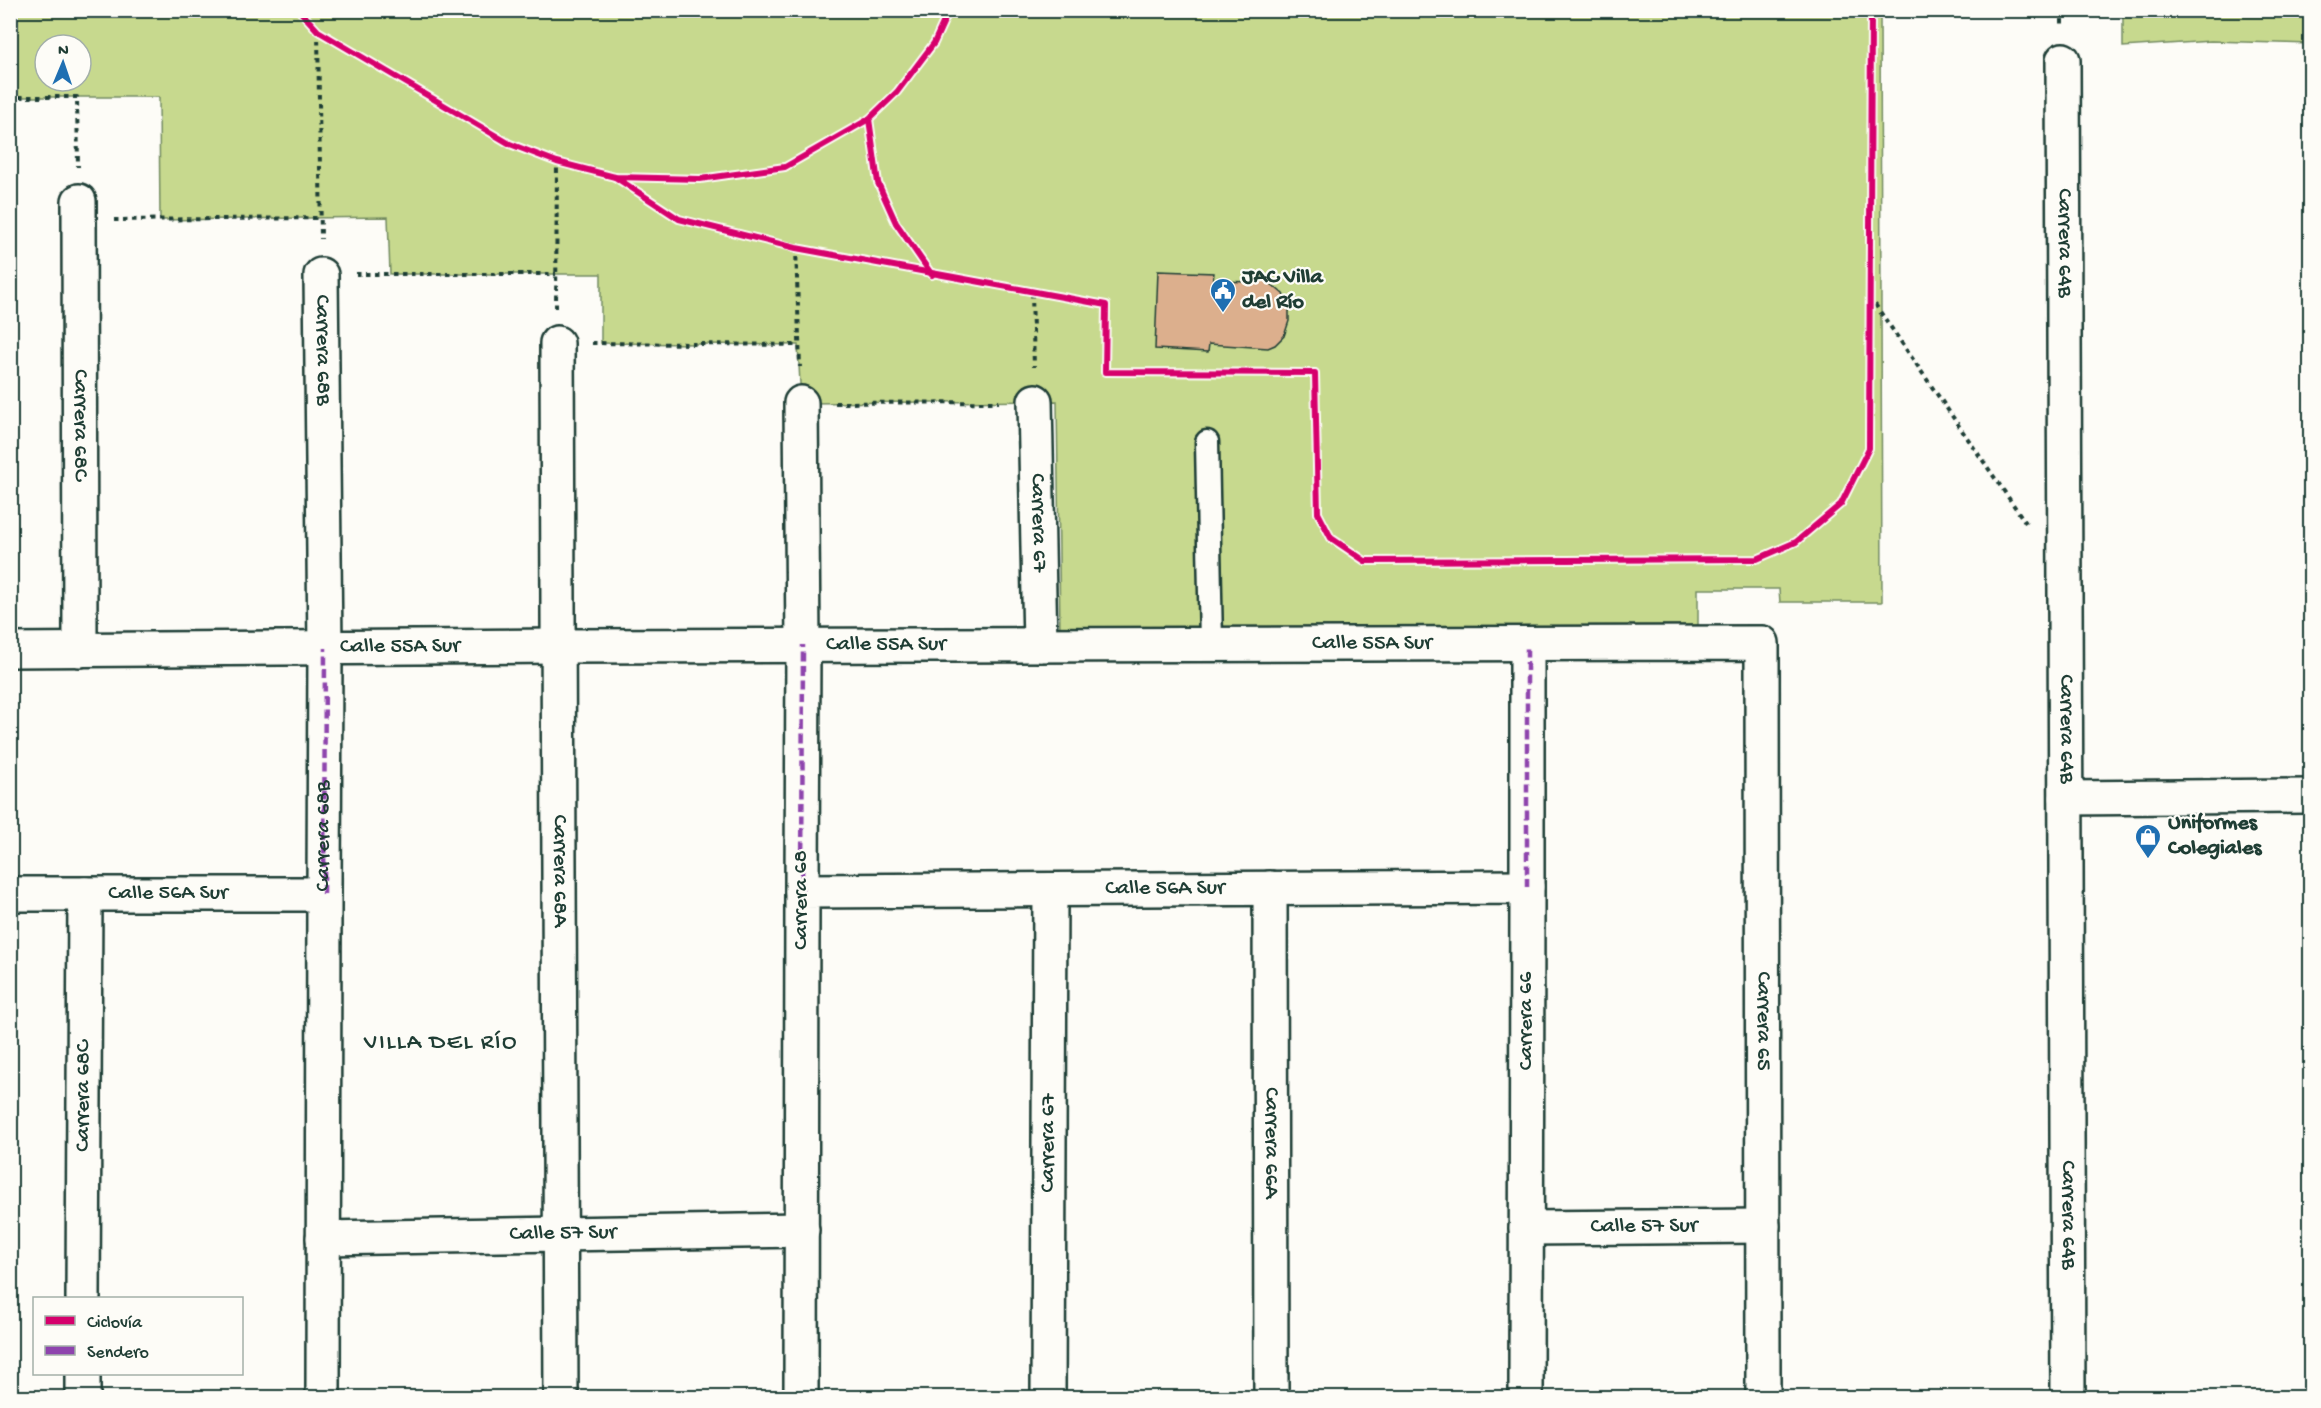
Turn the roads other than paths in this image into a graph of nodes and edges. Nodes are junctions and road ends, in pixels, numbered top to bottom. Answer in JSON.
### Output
{"nodes":[{"id":1,"x":2063,"y":60,"type":"dead end"},
{"id":2,"x":79,"y":211,"type":"road end"},
{"id":3,"x":321,"y":275,"type":"road end"},
{"id":4,"x":556,"y":343,"type":"road end"},
{"id":5,"x":1035,"y":401,"type":"road end"},
{"id":6,"x":801,"y":403,"type":"road end"},
{"id":7,"x":1207,"y":442,"type":"dead end"},
{"id":8,"x":1211,"y":644,"type":"junction"},
{"id":9,"x":1527,"y":644,"type":"junction"},
{"id":10,"x":1762,"y":644,"type":"joint"},
{"id":11,"x":803,"y":645,"type":"junction"},
{"id":12,"x":1040,"y":645,"type":"junction"},
{"id":13,"x":558,"y":646,"type":"junction"},
{"id":14,"x":325,"y":648,"type":"junction"},
{"id":15,"x":80,"y":650,"type":"junction"},
{"id":16,"x":10,"y":651,"type":"edge"},
{"id":17,"x":2310,"y":796,"type":"edge"},
{"id":18,"x":2066,"y":798,"type":"junction"},
{"id":19,"x":1527,"y":887,"type":"junction"},
{"id":20,"x":1270,"y":888,"type":"junction"},
{"id":21,"x":1050,"y":890,"type":"junction"},
{"id":22,"x":802,"y":891,"type":"junction"},
{"id":23,"x":10,"y":894,"type":"edge"},
{"id":24,"x":85,"y":894,"type":"junction"},
{"id":25,"x":324,"y":894,"type":"junction"},
{"id":26,"x":1763,"y":1226,"type":"junction"},
{"id":27,"x":1527,"y":1228,"type":"junction"},
{"id":28,"x":802,"y":1230,"type":"junction"},
{"id":29,"x":560,"y":1234,"type":"junction"},
{"id":30,"x":323,"y":1238,"type":"junction"},
{"id":31,"x":83,"y":1297,"type":"edge"},
{"id":32,"x":83,"y":1375,"type":"edge"},
{"id":33,"x":83,"y":1398,"type":"edge"},
{"id":34,"x":323,"y":1398,"type":"edge"},
{"id":35,"x":561,"y":1398,"type":"edge"},
{"id":36,"x":801,"y":1398,"type":"edge"},
{"id":37,"x":1048,"y":1398,"type":"edge"},
{"id":38,"x":1271,"y":1398,"type":"edge"},
{"id":39,"x":1526,"y":1398,"type":"edge"},
{"id":40,"x":1763,"y":1398,"type":"edge"},
{"id":41,"x":2068,"y":1398,"type":"edge"}],
"edges":[{"from":1,"to":18,"type":"street","name":"Carrera 64B"},
{"from":2,"to":15,"type":"street","name":"Carrera 68C"},
{"from":3,"to":14,"type":"street","name":"Carrera 68B"},
{"from":4,"to":13,"type":"street","name":"Carrera 68A"},
{"from":5,"to":12,"type":"street","name":"Carrera 67"},
{"from":6,"to":11,"type":"street","name":"Carrera 68"},
{"from":7,"to":8,"type":"lane"},
{"from":8,"to":9,"type":"street","name":"Calle 55A Sur"},
{"from":8,"to":12,"type":"street","name":"Calle 55A Sur"},
{"from":9,"to":10,"type":"street","name":"Calle 55A Sur"},
{"from":9,"to":19,"type":"street","name":"Carrera 66"},
{"from":10,"to":26,"type":"street","name":"Carrera 65"},
{"from":11,"to":12,"type":"street","name":"Calle 55A Sur"},
{"from":11,"to":13,"type":"street","name":"Calle 55A Sur"},
{"from":11,"to":22,"type":"street","name":"Carrera 68"},
{"from":13,"to":14,"type":"street","name":"Calle 55A Sur"},
{"from":13,"to":29,"type":"street","name":"Carrera 68A"},
{"from":14,"to":15,"type":"street","name":"Calle 55A Sur"},
{"from":14,"to":25,"type":"street","name":"Carrera 68B"},
{"from":15,"to":16,"type":"street","name":"Calle 55A Sur"},
{"from":17,"to":18,"type":"street"},
{"from":18,"to":41,"type":"street","name":"Carrera 64B"},
{"from":19,"to":20,"type":"street","name":"Calle 56A Sur"},
{"from":19,"to":27,"type":"street","name":"Carrera 66"},
{"from":20,"to":21,"type":"street","name":"Calle 56A Sur"},
{"from":20,"to":38,"type":"street","name":"Carrera 66A"},
{"from":21,"to":22,"type":"street","name":"Calle 56A Sur"},
{"from":21,"to":37,"type":"street","name":"Carrera 67"},
{"from":22,"to":28,"type":"street","name":"Carrera 68"},
{"from":23,"to":24,"type":"street","name":"Calle 56A Sur"},
{"from":24,"to":25,"type":"street","name":"Calle 56A Sur"},
{"from":24,"to":31,"type":"street","name":"Carrera 68C"},
{"from":25,"to":30,"type":"street","name":"Carrera 68B"},
{"from":26,"to":27,"type":"street","name":"Calle 57 Sur"},
{"from":26,"to":40,"type":"street","name":"Carrera 65"},
{"from":27,"to":39,"type":"street","name":"Carrera 66"},
{"from":28,"to":29,"type":"street","name":"Calle 57 Sur"},
{"from":28,"to":36,"type":"street","name":"Carrera 68"},
{"from":29,"to":30,"type":"street","name":"Calle 57 Sur"},
{"from":29,"to":35,"type":"street","name":"Carrera 68A"},
{"from":30,"to":34,"type":"street","name":"Carrera 68B"},
{"from":32,"to":33,"type":"street"}]}
